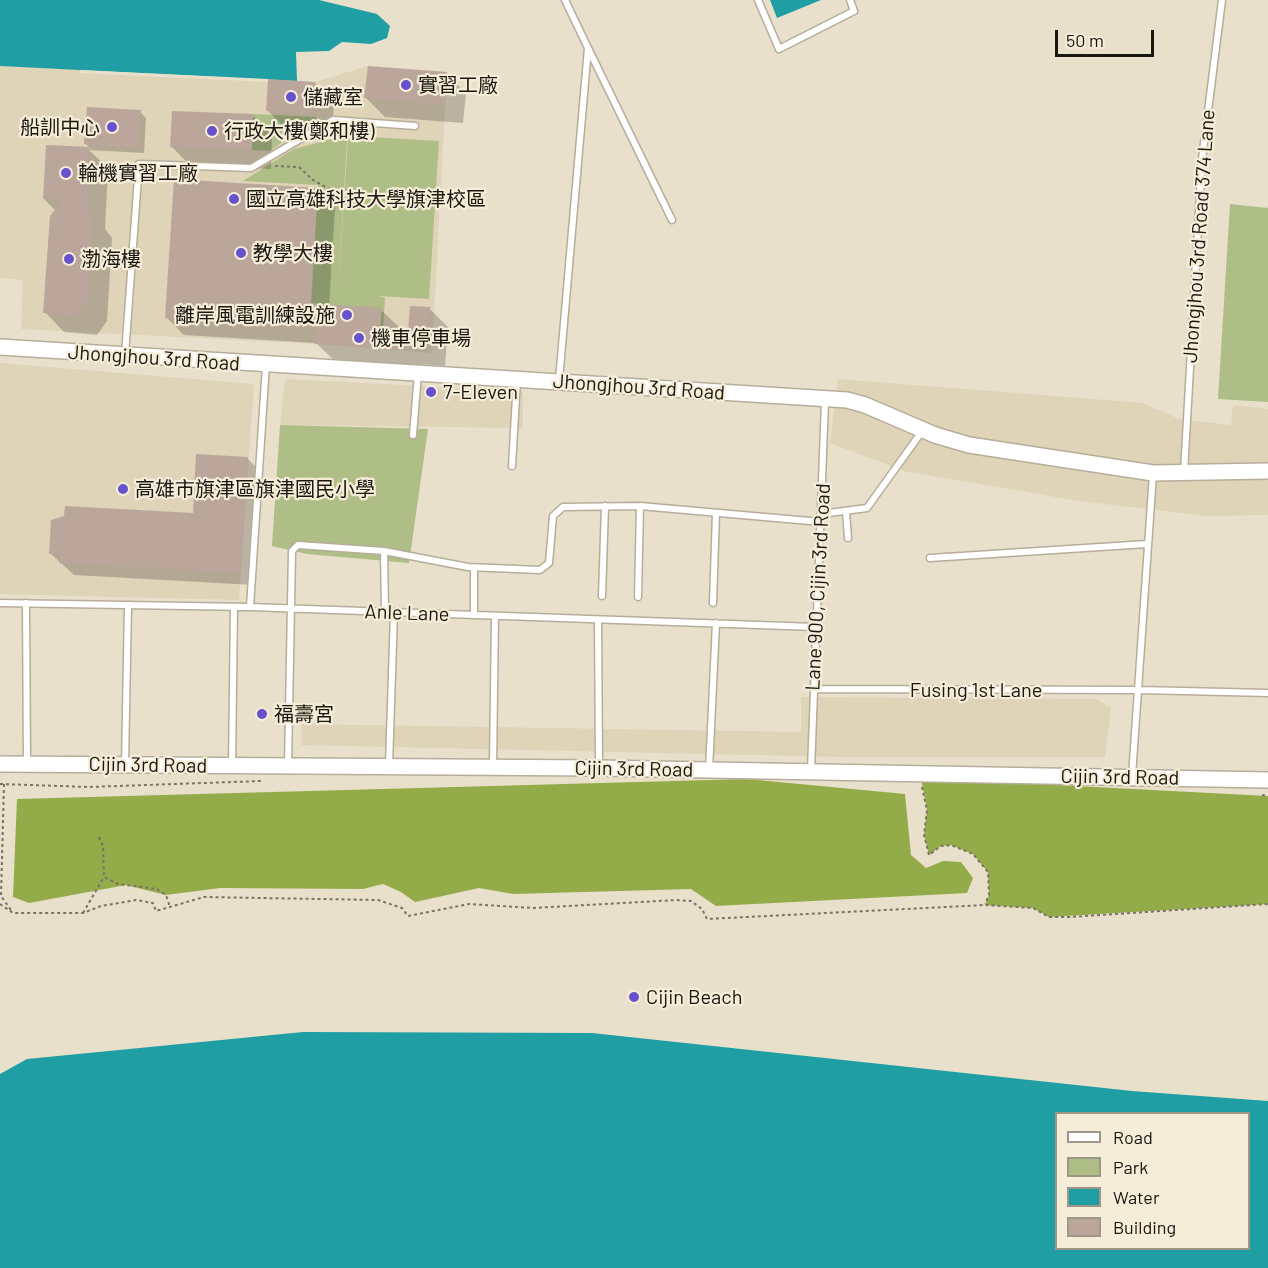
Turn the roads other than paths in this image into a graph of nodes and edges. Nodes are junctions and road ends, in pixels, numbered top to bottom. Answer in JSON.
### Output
{"nodes":[{"id":1,"x":565,"y":0,"type":"edge"},
{"id":2,"x":758,"y":0,"type":"edge"},
{"id":3,"x":850,"y":0,"type":"edge"},
{"id":4,"x":1222,"y":0,"type":"edge"},
{"id":5,"x":588,"y":48,"type":"junction"},
{"id":6,"x":415,"y":126,"type":"dead end"},
{"id":7,"x":672,"y":219,"type":"dead end"},
{"id":8,"x":0,"y":347,"type":"edge"},
{"id":9,"x":125,"y":356,"type":"junction"},
{"id":10,"x":266,"y":365,"type":"junction"},
{"id":11,"x":418,"y":373,"type":"junction"},
{"id":12,"x":517,"y":379,"type":"junction"},
{"id":13,"x":559,"y":381,"type":"junction"},
{"id":14,"x":825,"y":400,"type":"junction"},
{"id":15,"x":923,"y":430,"type":"junction"},
{"id":16,"x":413,"y":435,"type":"dead end"},
{"id":17,"x":512,"y":466,"type":"dead end"},
{"id":18,"x":1268,"y":471,"type":"edge"},
{"id":19,"x":1184,"y":472,"type":"junction"},
{"id":20,"x":1153,"y":473,"type":"junction"},
{"id":21,"x":605,"y":506,"type":"junction"},
{"id":22,"x":640,"y":506,"type":"junction"},
{"id":23,"x":846,"y":512,"type":"junction"},
{"id":24,"x":716,"y":513,"type":"junction"},
{"id":25,"x":821,"y":518,"type":"junction"},
{"id":26,"x":848,"y":538,"type":"dead end"},
{"id":27,"x":1147,"y":544,"type":"junction"},
{"id":28,"x":384,"y":551,"type":"junction"},
{"id":29,"x":930,"y":558,"type":"dead end"},
{"id":30,"x":474,"y":568,"type":"junction"},
{"id":31,"x":602,"y":596,"type":"dead end"},
{"id":32,"x":638,"y":597,"type":"dead end"},
{"id":33,"x":0,"y":603,"type":"edge"},
{"id":34,"x":26,"y":603,"type":"junction"},
{"id":35,"x":713,"y":603,"type":"dead end"},
{"id":36,"x":128,"y":605,"type":"junction"},
{"id":37,"x":234,"y":607,"type":"junction"},
{"id":38,"x":250,"y":607,"type":"junction"},
{"id":39,"x":290,"y":609,"type":"junction"},
{"id":40,"x":385,"y":612,"type":"junction"},
{"id":41,"x":394,"y":612,"type":"junction"},
{"id":42,"x":474,"y":615,"type":"junction"},
{"id":43,"x":495,"y":616,"type":"junction"},
{"id":44,"x":598,"y":620,"type":"junction"},
{"id":45,"x":716,"y":624,"type":"junction"},
{"id":46,"x":815,"y":627,"type":"junction"},
{"id":47,"x":813,"y":689,"type":"junction"},
{"id":48,"x":1140,"y":690,"type":"junction"},
{"id":49,"x":1268,"y":693,"type":"edge"},
{"id":50,"x":0,"y":764,"type":"edge"},
{"id":51,"x":27,"y":764,"type":"junction"},
{"id":52,"x":125,"y":764,"type":"junction"},
{"id":53,"x":232,"y":765,"type":"junction"},
{"id":54,"x":288,"y":766,"type":"junction"},
{"id":55,"x":389,"y":766,"type":"junction"},
{"id":56,"x":493,"y":767,"type":"junction"},
{"id":57,"x":598,"y":768,"type":"junction"},
{"id":58,"x":709,"y":770,"type":"junction"},
{"id":59,"x":811,"y":774,"type":"junction"},
{"id":60,"x":1132,"y":776,"type":"junction"},
{"id":61,"x":1268,"y":780,"type":"edge"}],
"edges":[{"from":1,"to":5,"type":"lane"},
{"from":2,"to":3,"type":"lane"},
{"from":4,"to":19,"type":"lane","name":"Jhongjhou 3rd Road 374 Lane"},
{"from":5,"to":7,"type":"lane"},
{"from":5,"to":13,"type":"lane"},
{"from":6,"to":9,"type":"lane"},
{"from":8,"to":9,"type":"street","name":"Jhongjhou 3rd Road"},
{"from":9,"to":10,"type":"street","name":"Jhongjhou 3rd Road"},
{"from":10,"to":11,"type":"street","name":"Jhongjhou 3rd Road"},
{"from":10,"to":38,"type":"lane"},
{"from":11,"to":12,"type":"street","name":"Jhongjhou 3rd Road"},
{"from":11,"to":16,"type":"lane"},
{"from":12,"to":13,"type":"street","name":"Jhongjhou 3rd Road"},
{"from":12,"to":17,"type":"lane"},
{"from":13,"to":14,"type":"street","name":"Jhongjhou 3rd Road"},
{"from":14,"to":15,"type":"street","name":"Jhongjhou 3rd Road"},
{"from":14,"to":25,"type":"lane","name":"Lane 900, Cijin 3rd Road"},
{"from":15,"to":20,"type":"street","name":"Jhongjhou 3rd Road"},
{"from":15,"to":23,"type":"lane"},
{"from":18,"to":19,"type":"street","name":"Jhongjhou 3rd Road"},
{"from":19,"to":20,"type":"street","name":"Jhongjhou 3rd Road"},
{"from":20,"to":27,"type":"lane"},
{"from":21,"to":22,"type":"lane"},
{"from":21,"to":30,"type":"lane"},
{"from":21,"to":31,"type":"lane"},
{"from":22,"to":24,"type":"lane"},
{"from":22,"to":32,"type":"lane"},
{"from":23,"to":25,"type":"lane"},
{"from":23,"to":26,"type":"lane"},
{"from":24,"to":25,"type":"lane"},
{"from":24,"to":35,"type":"lane"},
{"from":25,"to":46,"type":"lane","name":"Lane 900, Cijin 3rd Road"},
{"from":27,"to":29,"type":"lane"},
{"from":27,"to":48,"type":"lane"},
{"from":28,"to":30,"type":"lane"},
{"from":28,"to":39,"type":"lane"},
{"from":28,"to":40,"type":"lane"},
{"from":30,"to":42,"type":"lane"},
{"from":33,"to":34,"type":"lane","name":"Anle Lane"},
{"from":34,"to":36,"type":"lane","name":"Anle Lane"},
{"from":34,"to":51,"type":"lane"},
{"from":36,"to":37,"type":"lane","name":"Anle Lane"},
{"from":36,"to":52,"type":"lane"},
{"from":37,"to":38,"type":"lane","name":"Anle Lane"},
{"from":37,"to":53,"type":"lane"},
{"from":38,"to":39,"type":"lane","name":"Anle Lane"},
{"from":39,"to":40,"type":"lane","name":"Anle Lane"},
{"from":39,"to":54,"type":"lane"},
{"from":40,"to":41,"type":"lane","name":"Anle Lane"},
{"from":41,"to":42,"type":"lane","name":"Anle Lane"},
{"from":41,"to":55,"type":"lane"},
{"from":42,"to":43,"type":"lane","name":"Anle Lane"},
{"from":43,"to":44,"type":"lane","name":"Anle Lane"},
{"from":43,"to":56,"type":"lane"},
{"from":44,"to":45,"type":"lane","name":"Anle Lane"},
{"from":44,"to":57,"type":"lane"},
{"from":45,"to":46,"type":"lane","name":"Anle Lane"},
{"from":45,"to":58,"type":"lane"},
{"from":46,"to":47,"type":"lane","name":"Lane 900, Cijin 3rd Road"},
{"from":47,"to":48,"type":"lane","name":"Fusing 1st Lane"},
{"from":47,"to":59,"type":"lane","name":"Lane 900, Cijin 3rd Road"},
{"from":48,"to":49,"type":"lane","name":"Fusing 1st Lane"},
{"from":48,"to":60,"type":"lane"},
{"from":50,"to":51,"type":"street","name":"Cijin 3rd Road"},
{"from":51,"to":52,"type":"street","name":"Cijin 3rd Road"},
{"from":52,"to":53,"type":"street","name":"Cijin 3rd Road"},
{"from":53,"to":54,"type":"street","name":"Cijin 3rd Road"},
{"from":54,"to":55,"type":"street","name":"Cijin 3rd Road"},
{"from":55,"to":56,"type":"street","name":"Cijin 3rd Road"},
{"from":56,"to":57,"type":"street","name":"Cijin 3rd Road"},
{"from":57,"to":58,"type":"street","name":"Cijin 3rd Road"},
{"from":58,"to":59,"type":"street","name":"Cijin 3rd Road"},
{"from":59,"to":60,"type":"street","name":"Cijin 3rd Road"},
{"from":60,"to":61,"type":"street","name":"Cijin 3rd Road"}]}
